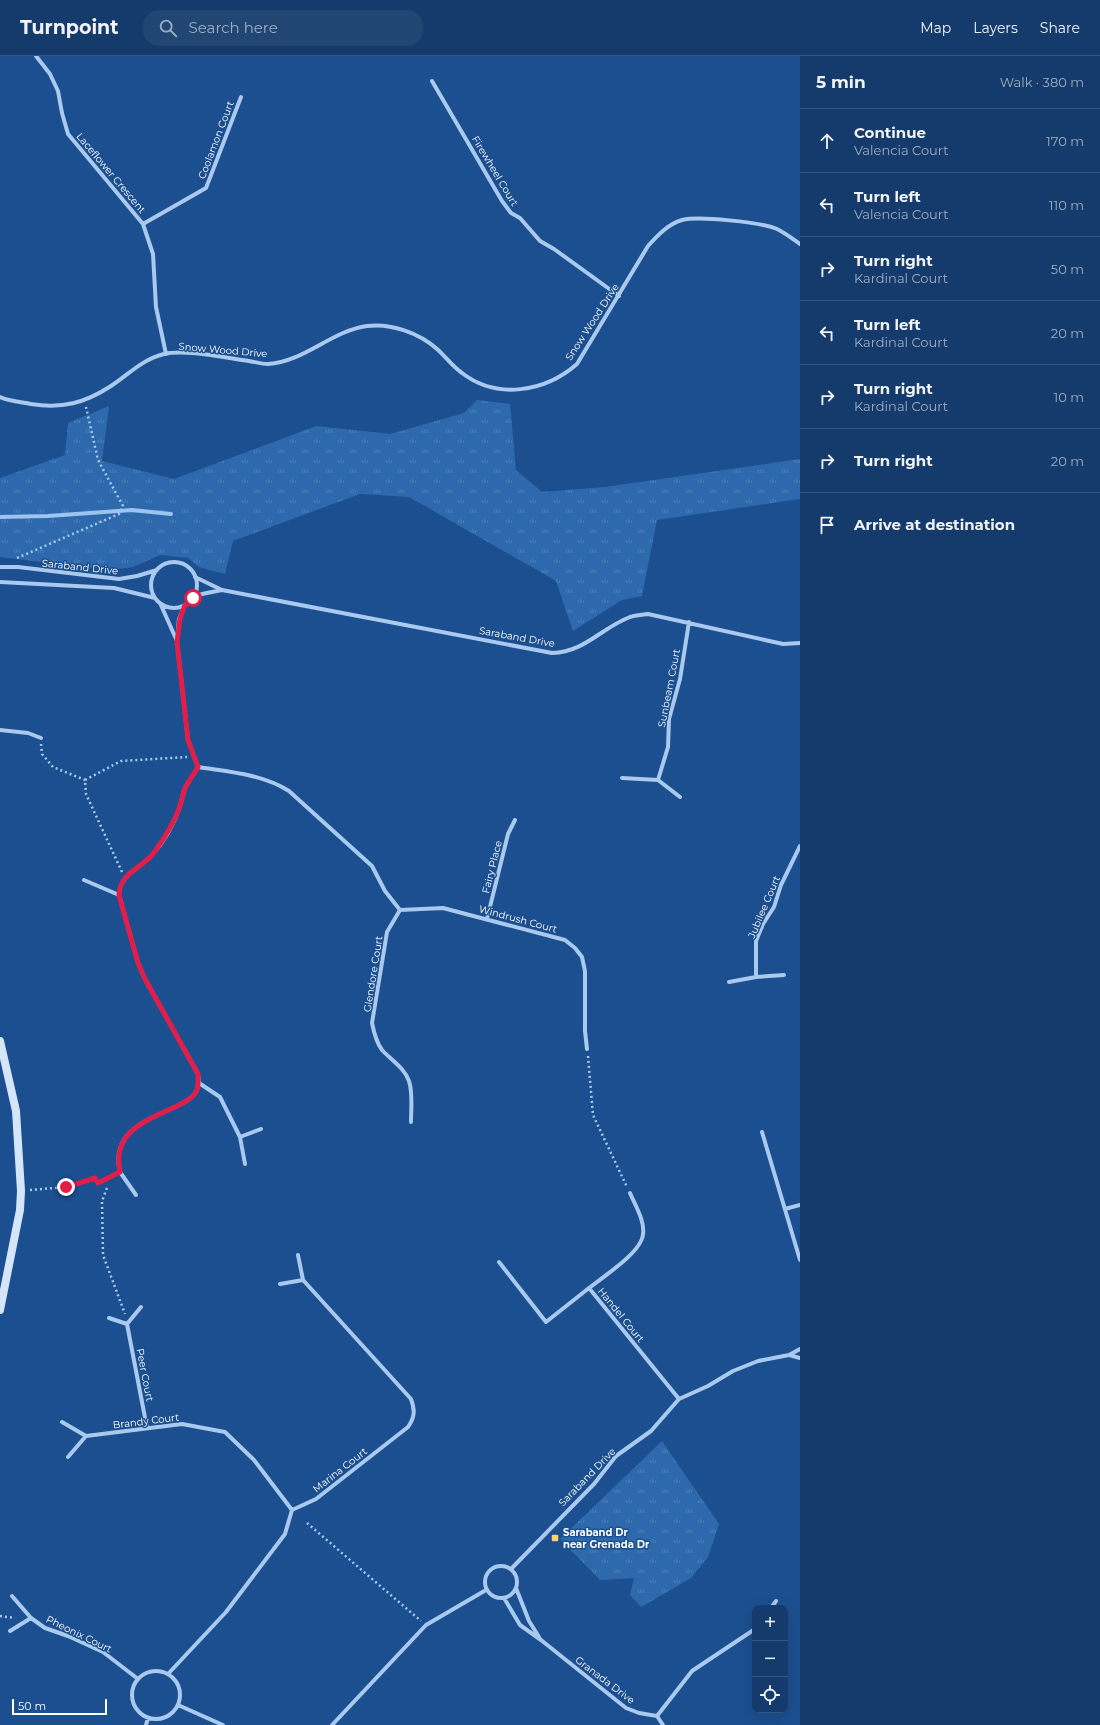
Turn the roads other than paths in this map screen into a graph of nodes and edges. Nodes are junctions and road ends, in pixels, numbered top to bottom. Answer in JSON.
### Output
{"nodes":[{"id":1,"x":36,"y":56,"type":"edge"},
{"id":2,"x":432,"y":81,"type":"dead end"},
{"id":3,"x":241,"y":96,"type":"dead end"},
{"id":4,"x":143,"y":224,"type":"junction"},
{"id":5,"x":800,"y":244,"type":"edge"},
{"id":6,"x":619,"y":296,"type":"junction"},
{"id":7,"x":166,"y":354,"type":"junction"},
{"id":8,"x":0,"y":397,"type":"edge"},
{"id":9,"x":0,"y":567,"type":"edge"},
{"id":10,"x":157,"y":570,"type":"junction"},
{"id":11,"x":195,"y":577,"type":"junction"},
{"id":12,"x":0,"y":582,"type":"edge"},
{"id":13,"x":222,"y":590,"type":"junction"},
{"id":14,"x":155,"y":598,"type":"junction"},
{"id":15,"x":193,"y":598,"type":"junction"},
{"id":16,"x":160,"y":603,"type":"junction"},
{"id":17,"x":185,"y":605,"type":"junction"},
{"id":18,"x":689,"y":622,"type":"junction"},
{"id":19,"x":177,"y":642,"type":"junction"},
{"id":20,"x":800,"y":644,"type":"edge"},
{"id":21,"x":0,"y":730,"type":"edge"},
{"id":22,"x":41,"y":738,"type":"road end"},
{"id":23,"x":198,"y":767,"type":"junction"},
{"id":24,"x":622,"y":778,"type":"dead end"},
{"id":25,"x":658,"y":780,"type":"junction"},
{"id":26,"x":680,"y":797,"type":"dead end"},
{"id":27,"x":515,"y":820,"type":"dead end"},
{"id":28,"x":800,"y":846,"type":"edge"},
{"id":29,"x":84,"y":880,"type":"dead end"},
{"id":30,"x":119,"y":895,"type":"junction"},
{"id":31,"x":400,"y":910,"type":"junction"},
{"id":32,"x":487,"y":919,"type":"junction"},
{"id":33,"x":784,"y":975,"type":"dead end"},
{"id":34,"x":756,"y":977,"type":"junction"},
{"id":35,"x":728,"y":982,"type":"dead end"},
{"id":36,"x":0,"y":1041,"type":"edge"},
{"id":37,"x":587,"y":1049,"type":"road end"},
{"id":38,"x":199,"y":1084,"type":"junction"},
{"id":39,"x":411,"y":1122,"type":"dead end"},
{"id":40,"x":261,"y":1129,"type":"dead end"},
{"id":41,"x":762,"y":1132,"type":"dead end"},
{"id":42,"x":240,"y":1137,"type":"junction"},
{"id":43,"x":245,"y":1164,"type":"dead end"},
{"id":44,"x":120,"y":1172,"type":"junction"},
{"id":45,"x":98,"y":1183,"type":"road end"},
{"id":46,"x":630,"y":1193,"type":"road end"},
{"id":47,"x":136,"y":1195,"type":"dead end"},
{"id":48,"x":800,"y":1205,"type":"edge"},
{"id":49,"x":785,"y":1209,"type":"junction"},
{"id":50,"x":298,"y":1255,"type":"dead end"},
{"id":51,"x":800,"y":1260,"type":"edge"},
{"id":52,"x":499,"y":1262,"type":"dead end"},
{"id":53,"x":303,"y":1280,"type":"junction"},
{"id":54,"x":280,"y":1284,"type":"dead end"},
{"id":55,"x":590,"y":1288,"type":"junction"},
{"id":56,"x":141,"y":1307,"type":"dead end"},
{"id":57,"x":0,"y":1310,"type":"edge"},
{"id":58,"x":109,"y":1318,"type":"dead end"},
{"id":59,"x":127,"y":1324,"type":"junction"},
{"id":60,"x":800,"y":1349,"type":"edge"},
{"id":61,"x":789,"y":1355,"type":"junction"},
{"id":62,"x":800,"y":1358,"type":"edge"},
{"id":63,"x":679,"y":1399,"type":"junction"},
{"id":64,"x":62,"y":1422,"type":"dead end"},
{"id":65,"x":147,"y":1428,"type":"junction"},
{"id":66,"x":86,"y":1436,"type":"junction"},
{"id":67,"x":68,"y":1457,"type":"dead end"},
{"id":68,"x":292,"y":1510,"type":"junction"},
{"id":69,"x":511,"y":1569,"type":"junction"},
{"id":70,"x":516,"y":1588,"type":"junction"},
{"id":71,"x":486,"y":1590,"type":"junction"},
{"id":72,"x":12,"y":1596,"type":"dead end"},
{"id":73,"x":504,"y":1598,"type":"junction"},
{"id":74,"x":776,"y":1601,"type":"dead end"},
{"id":75,"x":773,"y":1605,"type":"edge"},
{"id":76,"x":31,"y":1618,"type":"junction"},
{"id":77,"x":10,"y":1631,"type":"dead end"},
{"id":78,"x":752,"y":1631,"type":"edge"},
{"id":79,"x":541,"y":1640,"type":"junction"},
{"id":80,"x":168,"y":1674,"type":"junction"},
{"id":81,"x":138,"y":1679,"type":"junction"},
{"id":82,"x":178,"y":1705,"type":"junction"},
{"id":83,"x":657,"y":1716,"type":"junction"},
{"id":84,"x":148,"y":1718,"type":"junction"},
{"id":85,"x":146,"y":1725,"type":"edge"},
{"id":86,"x":223,"y":1725,"type":"edge"},
{"id":87,"x":332,"y":1725,"type":"edge"},
{"id":88,"x":663,"y":1725,"type":"edge"}],
"edges":[{"from":1,"to":4,"type":"street","name":"Laceflower Crescent"},
{"from":2,"to":6,"type":"street","name":"Firewheel Court"},
{"from":3,"to":4,"type":"street","name":"Coolamon Court"},
{"from":4,"to":7,"type":"street","name":"Laceflower Crescent"},
{"from":5,"to":6,"type":"street","name":"Snow Wood Drive"},
{"from":6,"to":7,"type":"street","name":"Snow Wood Drive"},
{"from":7,"to":8,"type":"street","name":"Snow Wood Drive"},
{"from":9,"to":10,"type":"street","name":"Saraband Drive"},
{"from":10,"to":11,"type":"street"},
{"from":10,"to":14,"type":"street"},
{"from":11,"to":13,"type":"street","name":"Saraband Drive"},
{"from":11,"to":15,"type":"street"},
{"from":12,"to":14,"type":"street","name":"Saraband Drive"},
{"from":13,"to":15,"type":"street","name":"Saraband Drive"},
{"from":13,"to":18,"type":"street","name":"Saraband Drive"},
{"from":14,"to":16,"type":"street"},
{"from":15,"to":17,"type":"street"},
{"from":16,"to":17,"type":"street"},
{"from":16,"to":19,"type":"street"},
{"from":17,"to":19,"type":"street"},
{"from":18,"to":20,"type":"street","name":"Saraband Drive"},
{"from":18,"to":25,"type":"street","name":"Sunbeam Court"},
{"from":19,"to":23,"type":"street"},
{"from":21,"to":22,"type":"street"},
{"from":23,"to":30,"type":"street"},
{"from":23,"to":31,"type":"street"},
{"from":24,"to":25,"type":"street"},
{"from":25,"to":26,"type":"street"},
{"from":27,"to":32,"type":"street","name":"Fairy Place"},
{"from":28,"to":34,"type":"street","name":"Jubilee Court"},
{"from":29,"to":30,"type":"street"},
{"from":30,"to":38,"type":"street"},
{"from":31,"to":32,"type":"street","name":"Windrush Court"},
{"from":31,"to":39,"type":"street","name":"Glendore Court"},
{"from":32,"to":37,"type":"street","name":"Windrush Court"},
{"from":33,"to":34,"type":"street"},
{"from":34,"to":35,"type":"street"},
{"from":36,"to":57,"type":"street"},
{"from":38,"to":42,"type":"street"},
{"from":38,"to":44,"type":"street"},
{"from":40,"to":42,"type":"street"},
{"from":41,"to":49,"type":"street"},
{"from":42,"to":43,"type":"street"},
{"from":44,"to":45,"type":"street"},
{"from":44,"to":47,"type":"street"},
{"from":46,"to":55,"type":"street"},
{"from":48,"to":49,"type":"street"},
{"from":49,"to":51,"type":"street"},
{"from":50,"to":53,"type":"street"},
{"from":52,"to":55,"type":"street","name":"Handel Court"},
{"from":53,"to":54,"type":"street"},
{"from":53,"to":68,"type":"street","name":"Marina Court"},
{"from":55,"to":63,"type":"street","name":"Handel Court"},
{"from":56,"to":59,"type":"street"},
{"from":58,"to":59,"type":"street"},
{"from":59,"to":65,"type":"street","name":"Peer Court"},
{"from":60,"to":61,"type":"street","name":"Saraband Drive"},
{"from":61,"to":62,"type":"street","name":"Saraband Drive"},
{"from":61,"to":63,"type":"street","name":"Saraband Drive"},
{"from":63,"to":69,"type":"street","name":"Saraband Drive"},
{"from":64,"to":66,"type":"street"},
{"from":65,"to":66,"type":"street","name":"Brandy Court"},
{"from":65,"to":68,"type":"street","name":"Brandy Court"},
{"from":66,"to":67,"type":"street"},
{"from":68,"to":80,"type":"street"},
{"from":69,"to":70,"type":"street"},
{"from":69,"to":71,"type":"street"},
{"from":70,"to":73,"type":"street"},
{"from":70,"to":79,"type":"street","name":"Granada Drive"},
{"from":71,"to":73,"type":"street"},
{"from":71,"to":87,"type":"street"},
{"from":72,"to":76,"type":"street","name":"Pheonix Court"},
{"from":73,"to":79,"type":"street","name":"Granada Drive"},
{"from":74,"to":75,"type":"street"},
{"from":76,"to":77,"type":"street","name":"Pheonix Court"},
{"from":76,"to":81,"type":"street","name":"Pheonix Court"},
{"from":78,"to":83,"type":"street"},
{"from":79,"to":83,"type":"street","name":"Granada Drive"},
{"from":80,"to":81,"type":"street"},
{"from":80,"to":82,"type":"street"},
{"from":81,"to":84,"type":"street"},
{"from":82,"to":84,"type":"street"},
{"from":82,"to":86,"type":"street"},
{"from":83,"to":88,"type":"street"},
{"from":84,"to":85,"type":"street"}]}
